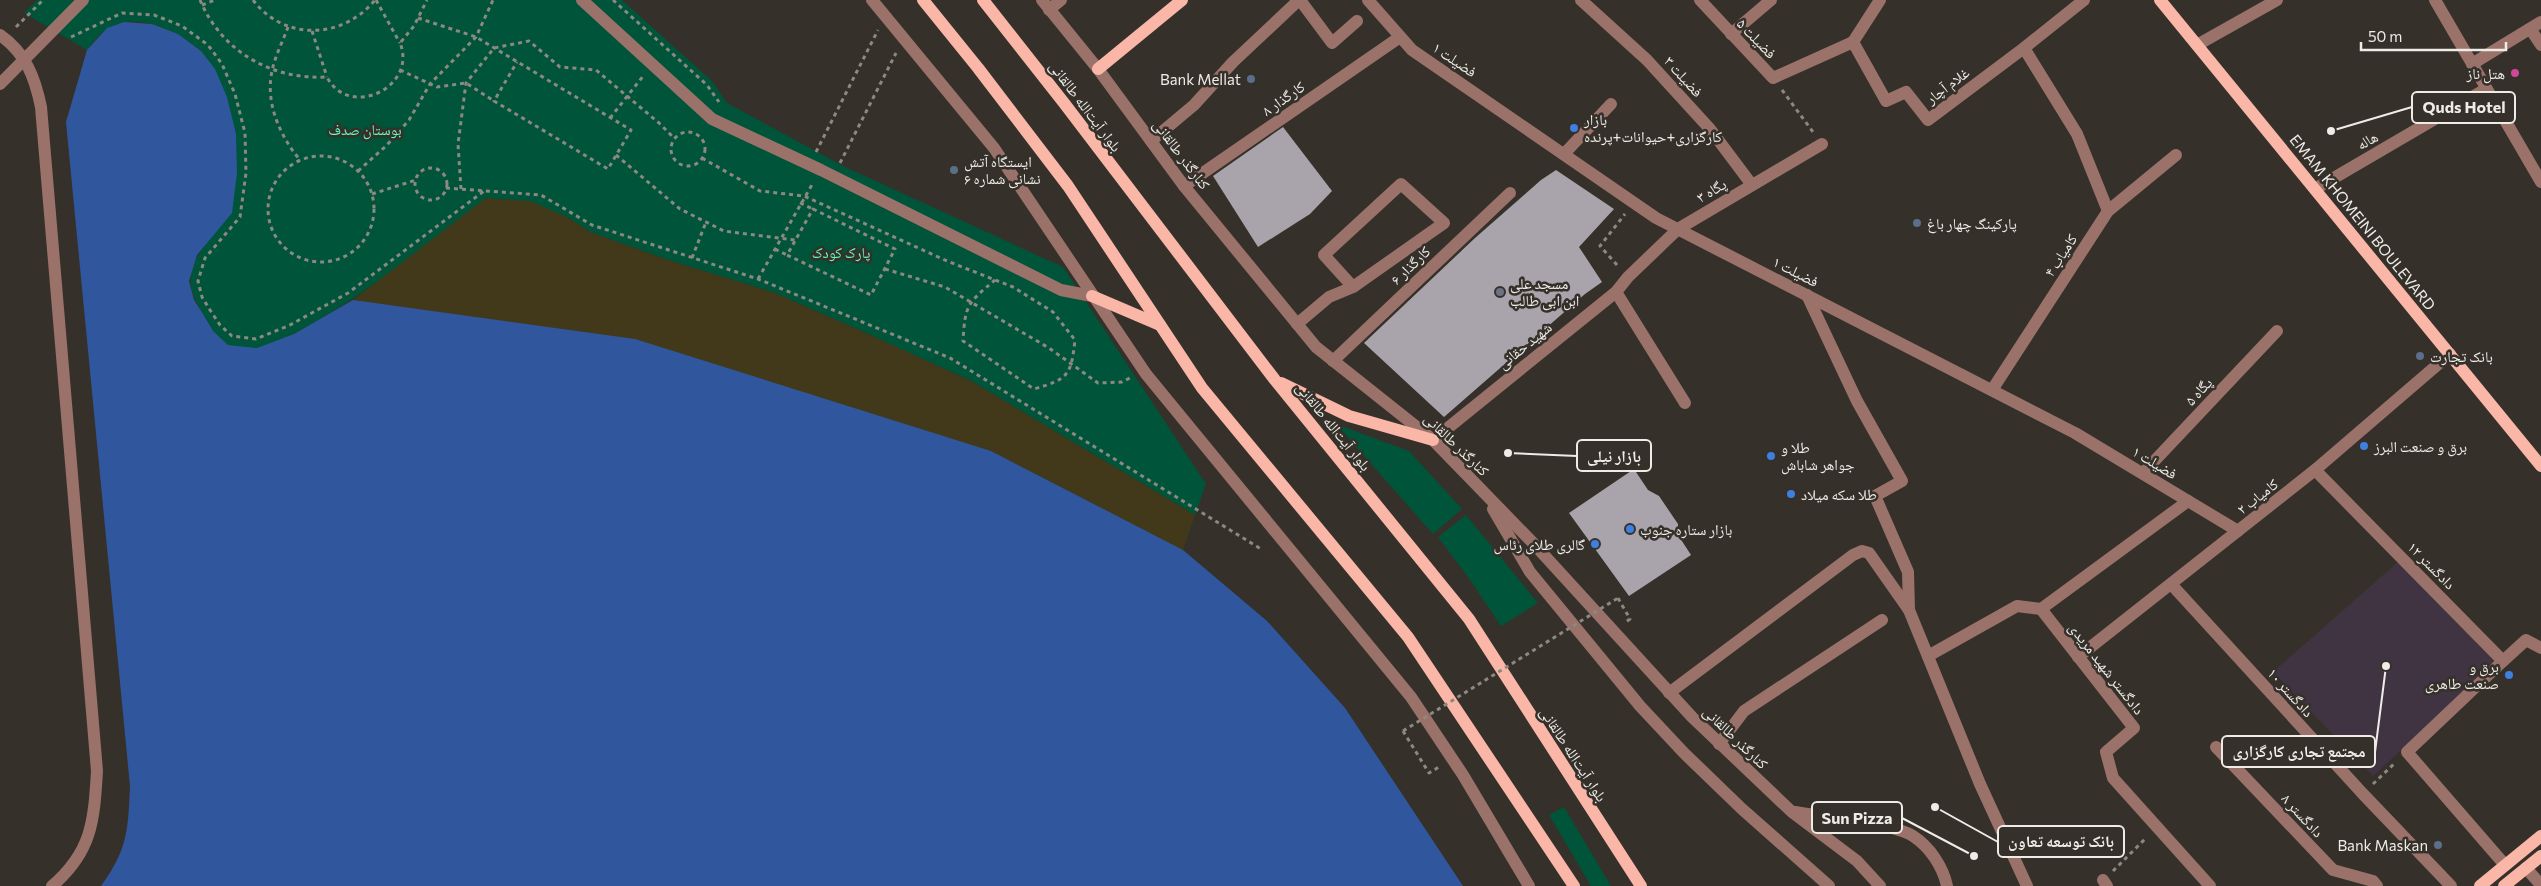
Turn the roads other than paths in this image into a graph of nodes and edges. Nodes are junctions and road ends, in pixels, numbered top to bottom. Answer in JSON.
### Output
{"nodes":[{"id":1,"x":83,"y":0,"type":"edge"},
{"id":2,"x":582,"y":0,"type":"edge"},
{"id":3,"x":872,"y":0,"type":"edge"},
{"id":4,"x":923,"y":0,"type":"edge"},
{"id":5,"x":983,"y":0,"type":"edge"},
{"id":6,"x":1061,"y":0,"type":"edge"},
{"id":7,"x":1182,"y":0,"type":"edge"},
{"id":8,"x":1299,"y":0,"type":"edge"},
{"id":9,"x":1368,"y":0,"type":"edge"},
{"id":10,"x":1581,"y":0,"type":"edge"},
{"id":11,"x":1700,"y":0,"type":"edge"},
{"id":12,"x":1772,"y":0,"type":"edge"},
{"id":13,"x":1880,"y":0,"type":"edge"},
{"id":14,"x":2084,"y":0,"type":"edge"},
{"id":15,"x":2160,"y":0,"type":"edge"},
{"id":16,"x":2277,"y":0,"type":"edge"},
{"id":17,"x":2435,"y":0,"type":"edge"},
{"id":18,"x":1046,"y":5,"type":"edge"},
{"id":19,"x":1357,"y":21,"type":"dead end"},
{"id":20,"x":2536,"y":26,"type":"edge"},
{"id":21,"x":1731,"y":34,"type":"junction"},
{"id":22,"x":2,"y":36,"type":"edge"},
{"id":23,"x":1400,"y":37,"type":"junction"},
{"id":24,"x":1853,"y":42,"type":"junction"},
{"id":25,"x":2197,"y":45,"type":"junction"},
{"id":26,"x":2541,"y":45,"type":"edge"},
{"id":27,"x":2024,"y":48,"type":"junction"},
{"id":28,"x":26,"y":60,"type":"junction"},
{"id":29,"x":2472,"y":64,"type":"junction"},
{"id":30,"x":1098,"y":68,"type":"junction"},
{"id":31,"x":0,"y":84,"type":"edge"},
{"id":32,"x":2486,"y":89,"type":"junction"},
{"id":33,"x":1610,"y":104,"type":"dead end"},
{"id":34,"x":1152,"y":141,"type":"junction"},
{"id":35,"x":1822,"y":144,"type":"road end"},
{"id":36,"x":1564,"y":154,"type":"junction"},
{"id":37,"x":2176,"y":155,"type":"dead end"},
{"id":38,"x":2541,"y":182,"type":"edge"},
{"id":39,"x":1752,"y":184,"type":"junction"},
{"id":40,"x":1184,"y":186,"type":"junction"},
{"id":41,"x":2315,"y":189,"type":"junction"},
{"id":42,"x":1510,"y":193,"type":"dead end"},
{"id":43,"x":2108,"y":211,"type":"junction"},
{"id":44,"x":1678,"y":229,"type":"junction"},
{"id":45,"x":1628,"y":277,"type":"joint"},
{"id":46,"x":1353,"y":287,"type":"junction"},
{"id":47,"x":1616,"y":292,"type":"junction"},
{"id":48,"x":1807,"y":295,"type":"junction"},
{"id":49,"x":1092,"y":296,"type":"junction"},
{"id":50,"x":1297,"y":324,"type":"junction"},
{"id":51,"x":1161,"y":326,"type":"junction"},
{"id":52,"x":2277,"y":330,"type":"dead end"},
{"id":53,"x":2450,"y":354,"type":"junction"},
{"id":54,"x":1333,"y":361,"type":"junction"},
{"id":55,"x":1275,"y":380,"type":"junction"},
{"id":56,"x":1992,"y":390,"type":"junction"},
{"id":57,"x":1685,"y":403,"type":"dead end"},
{"id":58,"x":1433,"y":440,"type":"junction"},
{"id":59,"x":2541,"y":466,"type":"edge"},
{"id":60,"x":2316,"y":470,"type":"junction"},
{"id":61,"x":2143,"y":473,"type":"junction"},
{"id":62,"x":1484,"y":492,"type":"junction"},
{"id":63,"x":2188,"y":501,"type":"junction"},
{"id":64,"x":2238,"y":531,"type":"junction"},
{"id":65,"x":2171,"y":584,"type":"junction"},
{"id":66,"x":1910,"y":610,"type":"junction"},
{"id":67,"x":2041,"y":610,"type":"junction"},
{"id":68,"x":1882,"y":620,"type":"dead end"},
{"id":69,"x":2541,"y":648,"type":"edge"},
{"id":70,"x":1928,"y":656,"type":"junction"},
{"id":71,"x":2078,"y":657,"type":"junction"},
{"id":72,"x":2503,"y":661,"type":"junction"},
{"id":73,"x":1669,"y":692,"type":"junction"},
{"id":74,"x":1719,"y":744,"type":"junction"},
{"id":75,"x":2216,"y":747,"type":"dead end"},
{"id":76,"x":1792,"y":812,"type":"junction"},
{"id":77,"x":2541,"y":836,"type":"edge"},
{"id":78,"x":2541,"y":856,"type":"edge"},
{"id":79,"x":2505,"y":865,"type":"junction"},
{"id":80,"x":2526,"y":868,"type":"junction"},
{"id":81,"x":2541,"y":885,"type":"edge"},
{"id":82,"x":52,"y":886,"type":"edge"},
{"id":83,"x":1529,"y":886,"type":"edge"},
{"id":84,"x":1574,"y":886,"type":"edge"},
{"id":85,"x":1641,"y":886,"type":"edge"},
{"id":86,"x":1829,"y":886,"type":"edge"},
{"id":87,"x":1880,"y":886,"type":"edge"},
{"id":88,"x":1947,"y":886,"type":"edge"},
{"id":89,"x":2027,"y":886,"type":"edge"},
{"id":90,"x":2210,"y":886,"type":"edge"},
{"id":91,"x":2377,"y":886,"type":"edge"},
{"id":92,"x":2451,"y":886,"type":"edge"},
{"id":93,"x":2480,"y":886,"type":"edge"},
{"id":94,"x":2504,"y":886,"type":"edge"}],
"edges":[{"from":1,"to":28,"type":"street"},
{"from":2,"to":49,"type":"street"},
{"from":3,"to":49,"type":"street"},
{"from":4,"to":51,"type":"main road"},
{"from":5,"to":55,"type":"main road","name":"بلوار آیت‌الله طالقانی"},
{"from":6,"to":18,"type":"street"},
{"from":7,"to":30,"type":"main road"},
{"from":8,"to":19,"type":"street"},
{"from":8,"to":34,"type":"street"},
{"from":9,"to":23,"type":"street","name":"فضیلت ۱"},
{"from":10,"to":39,"type":"street","name":"فضیلت ۳"},
{"from":11,"to":21,"type":"street","name":"فضیلت ۵"},
{"from":12,"to":21,"type":"street"},
{"from":13,"to":24,"type":"street"},
{"from":14,"to":27,"type":"street","name":"غلام آچار"},
{"from":15,"to":25,"type":"main road","name":"EMAM KHOMEINI BOULEVARD"},
{"from":16,"to":25,"type":"street"},
{"from":17,"to":29,"type":"street"},
{"from":18,"to":30,"type":"street","name":"کنارگذر طالقانی"},
{"from":20,"to":26,"type":"street"},
{"from":20,"to":29,"type":"street"},
{"from":21,"to":24,"type":"street","name":"فضیلت ۵"},
{"from":22,"to":28,"type":"street"},
{"from":23,"to":36,"type":"street","name":"فضیلت ۱"},
{"from":23,"to":40,"type":"street","name":"کارگذار ۸"},
{"from":24,"to":27,"type":"street","name":"غلام آچار"},
{"from":25,"to":41,"type":"main road","name":"EMAM KHOMEINI BOULEVARD"},
{"from":27,"to":43,"type":"street"},
{"from":28,"to":31,"type":"street"},
{"from":28,"to":82,"type":"street"},
{"from":29,"to":32,"type":"street"},
{"from":30,"to":34,"type":"street","name":"کنارگذر طالقانی"},
{"from":32,"to":38,"type":"street"},
{"from":32,"to":41,"type":"street","name":"هاله"},
{"from":33,"to":36,"type":"street"},
{"from":34,"to":40,"type":"street","name":"کنارگذر طالقانی"},
{"from":35,"to":39,"type":"street","name":"پگاه ۳"},
{"from":36,"to":44,"type":"street","name":"فضیلت ۱"},
{"from":37,"to":43,"type":"street","name":"کامیاب ۴"},
{"from":39,"to":44,"type":"street","name":"پگاه ۳"},
{"from":40,"to":50,"type":"street","name":"کنارگذر طالقانی"},
{"from":41,"to":53,"type":"main road","name":"EMAM KHOMEINI BOULEVARD"},
{"from":42,"to":54,"type":"street","name":"کارگذار ۶"},
{"from":43,"to":56,"type":"street","name":"کامیاب ۴"},
{"from":44,"to":45,"type":"street","name":"پگاه ۳"},
{"from":44,"to":48,"type":"street","name":"فضیلت ۱"},
{"from":45,"to":47,"type":"street","name":"شهید حقانی"},
{"from":46,"to":46,"type":"street"},
{"from":46,"to":50,"type":"street"},
{"from":47,"to":57,"type":"street"},
{"from":47,"to":58,"type":"street","name":"شهید حقانی"},
{"from":48,"to":56,"type":"street","name":"فضیلت ۱"},
{"from":48,"to":66,"type":"street"},
{"from":49,"to":51,"type":"main road"},
{"from":49,"to":83,"type":"street"},
{"from":50,"to":54,"type":"street","name":"کنارگذر طالقانی"},
{"from":51,"to":84,"type":"main road"},
{"from":52,"to":61,"type":"street","name":"پگاه ۵"},
{"from":53,"to":59,"type":"main road","name":"EMAM KHOMEINI BOULEVARD"},
{"from":53,"to":60,"type":"street","name":"کامیاب ۲"},
{"from":54,"to":58,"type":"street","name":"کنارگذر طالقانی"},
{"from":55,"to":58,"type":"main road"},
{"from":55,"to":85,"type":"main road","name":"بلوار آیت‌الله طالقانی"},
{"from":56,"to":61,"type":"street","name":"فضیلت ۱"},
{"from":58,"to":62,"type":"street","name":"کنارگذر طالقانی"},
{"from":60,"to":64,"type":"street","name":"کامیاب ۲"},
{"from":60,"to":72,"type":"street","name":"دادگستر ۱۲"},
{"from":61,"to":63,"type":"street","name":"فضیلت ۱"},
{"from":62,"to":73,"type":"street","name":"کنارگذر طالقانی"},
{"from":62,"to":86,"type":"street"},
{"from":63,"to":64,"type":"street","name":"فضیلت ۱"},
{"from":63,"to":67,"type":"street"},
{"from":64,"to":65,"type":"street","name":"کامیاب ۲"},
{"from":65,"to":71,"type":"street","name":"کامیاب ۲"},
{"from":65,"to":92,"type":"street","name":"دادگستر ۱۰"},
{"from":66,"to":70,"type":"street"},
{"from":66,"to":73,"type":"street"},
{"from":67,"to":70,"type":"street"},
{"from":67,"to":71,"type":"street","name":"دادگستر شهید مریدی"},
{"from":68,"to":74,"type":"street"},
{"from":69,"to":72,"type":"street"},
{"from":70,"to":89,"type":"street"},
{"from":71,"to":90,"type":"street","name":"دادگستر شهید مریدی"},
{"from":72,"to":79,"type":"street"},
{"from":73,"to":74,"type":"street","name":"کنارگذر طالقانی"},
{"from":74,"to":76,"type":"street","name":"کنارگذر طالقانی"},
{"from":75,"to":91,"type":"street","name":"دادگستر ۸"},
{"from":76,"to":87,"type":"street","name":"کنارگذر طالقانی"},
{"from":76,"to":88,"type":"street"},
{"from":77,"to":79,"type":"main road"},
{"from":78,"to":80,"type":"main road"},
{"from":79,"to":93,"type":"main road"},
{"from":80,"to":81,"type":"street"},
{"from":80,"to":94,"type":"main road"}]}
